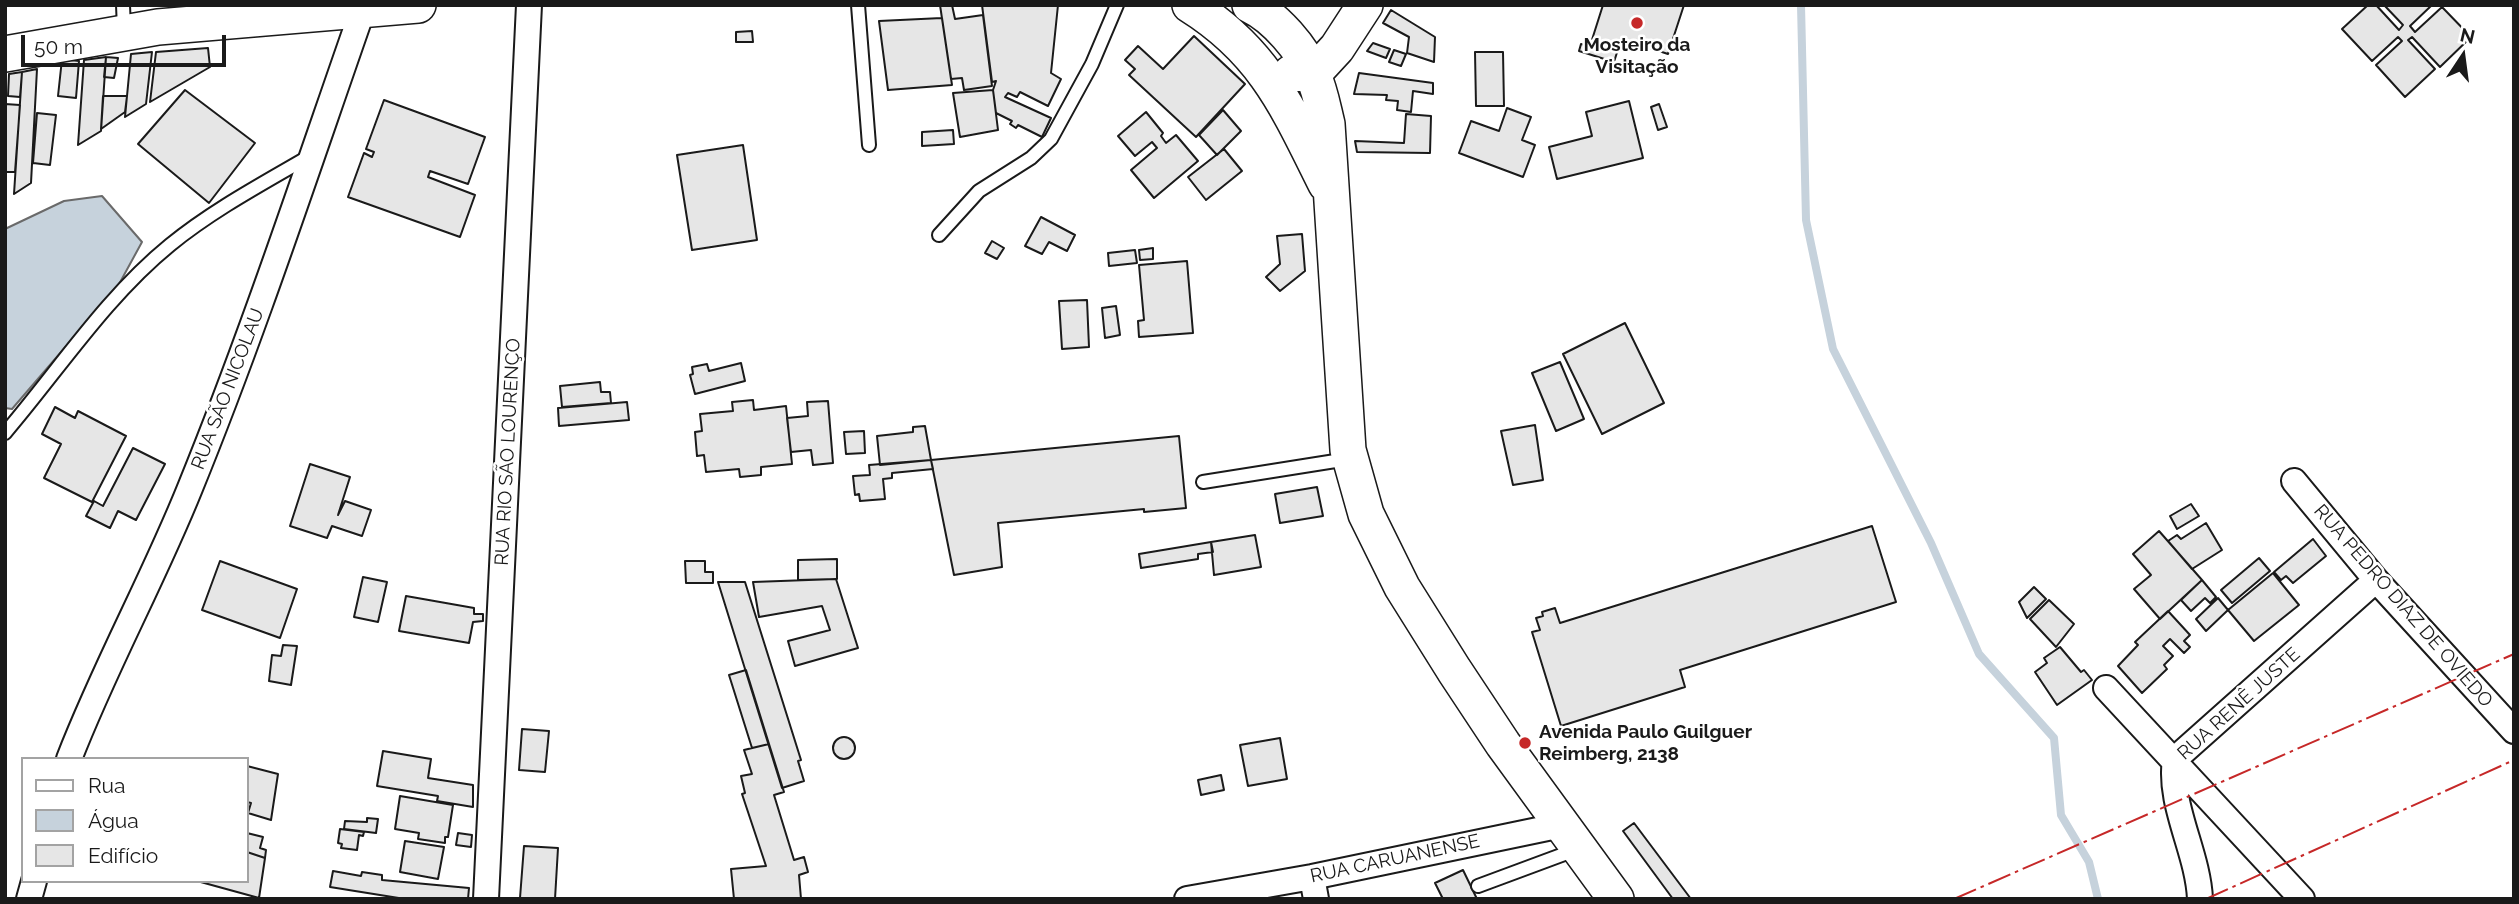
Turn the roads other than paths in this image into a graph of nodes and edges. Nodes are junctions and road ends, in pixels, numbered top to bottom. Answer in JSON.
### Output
{"nodes":[{"id":1,"x":418,"y":5,"type":"edge"},
{"id":2,"x":529,"y":5,"type":"edge"},
{"id":3,"x":858,"y":5,"type":"edge"},
{"id":4,"x":1117,"y":5,"type":"edge"},
{"id":5,"x":1190,"y":5,"type":"edge"},
{"id":6,"x":1365,"y":5,"type":"edge"},
{"id":7,"x":1263,"y":7,"type":"edge"},
{"id":8,"x":363,"y":9,"type":"junction"},
{"id":9,"x":124,"y":19,"type":"edge"},
{"id":10,"x":5,"y":54,"type":"edge"},
{"id":11,"x":1258,"y":62,"type":"junction"},
{"id":12,"x":1313,"y":74,"type":"junction"},
{"id":13,"x":869,"y":145,"type":"dead end"},
{"id":14,"x":313,"y":154,"type":"junction"},
{"id":15,"x":1333,"y":200,"type":"junction"},
{"id":16,"x":939,"y":235,"type":"dead end"},
{"id":17,"x":5,"y":433,"type":"edge"},
{"id":18,"x":1350,"y":458,"type":"junction"},
{"id":19,"x":2294,"y":481,"type":"dead end"},
{"id":20,"x":1203,"y":482,"type":"dead end"},
{"id":21,"x":2376,"y":580,"type":"junction"},
{"id":22,"x":2106,"y":688,"type":"dead end"},
{"id":23,"x":2514,"y":731,"type":"edge"},
{"id":24,"x":70,"y":757,"type":"edge"},
{"id":25,"x":2175,"y":759,"type":"junction"},
{"id":26,"x":1570,"y":836,"type":"junction"},
{"id":27,"x":1478,"y":886,"type":"dead end"},
{"id":28,"x":1314,"y":888,"type":"edge"},
{"id":29,"x":486,"y":899,"type":"edge"},
{"id":30,"x":1187,"y":899,"type":"edge"},
{"id":31,"x":1616,"y":899,"type":"edge"},
{"id":32,"x":2200,"y":899,"type":"edge"},
{"id":33,"x":2302,"y":899,"type":"edge"}],
"edges":[{"from":1,"to":8,"type":"main road"},
{"from":2,"to":29,"type":"street","name":"RUA RIO SÃO LOURENÇO"},
{"from":3,"to":13,"type":"lane"},
{"from":4,"to":16,"type":"lane"},
{"from":5,"to":11,"type":"main road"},
{"from":6,"to":12,"type":"main road"},
{"from":7,"to":11,"type":"main road"},
{"from":7,"to":12,"type":"main road"},
{"from":8,"to":9,"type":"main road"},
{"from":8,"to":14,"type":"street","name":"RUA SÃO NICOLAU"},
{"from":9,"to":10,"type":"main road"},
{"from":11,"to":12,"type":"main road"},
{"from":11,"to":15,"type":"main road"},
{"from":12,"to":15,"type":"main road"},
{"from":14,"to":17,"type":"lane"},
{"from":14,"to":24,"type":"street","name":"RUA SÃO NICOLAU"},
{"from":15,"to":18,"type":"main road"},
{"from":18,"to":20,"type":"lane"},
{"from":18,"to":26,"type":"main road"},
{"from":19,"to":21,"type":"street","name":"RUA PEDRO DIAZ DE OVIEDO"},
{"from":21,"to":23,"type":"street","name":"RUA PEDRO DIAZ DE OVIEDO"},
{"from":21,"to":25,"type":"street","name":"RUA RENÊ JUSTE"},
{"from":22,"to":25,"type":"street"},
{"from":25,"to":32,"type":"street","name":"RUA RENÊ JUSTE"},
{"from":25,"to":33,"type":"street"},
{"from":26,"to":27,"type":"lane"},
{"from":26,"to":28,"type":"street","name":"RUA CARUANENSE"},
{"from":26,"to":31,"type":"main road"},
{"from":28,"to":30,"type":"street","name":"RUA CARUANENSE"}]}
